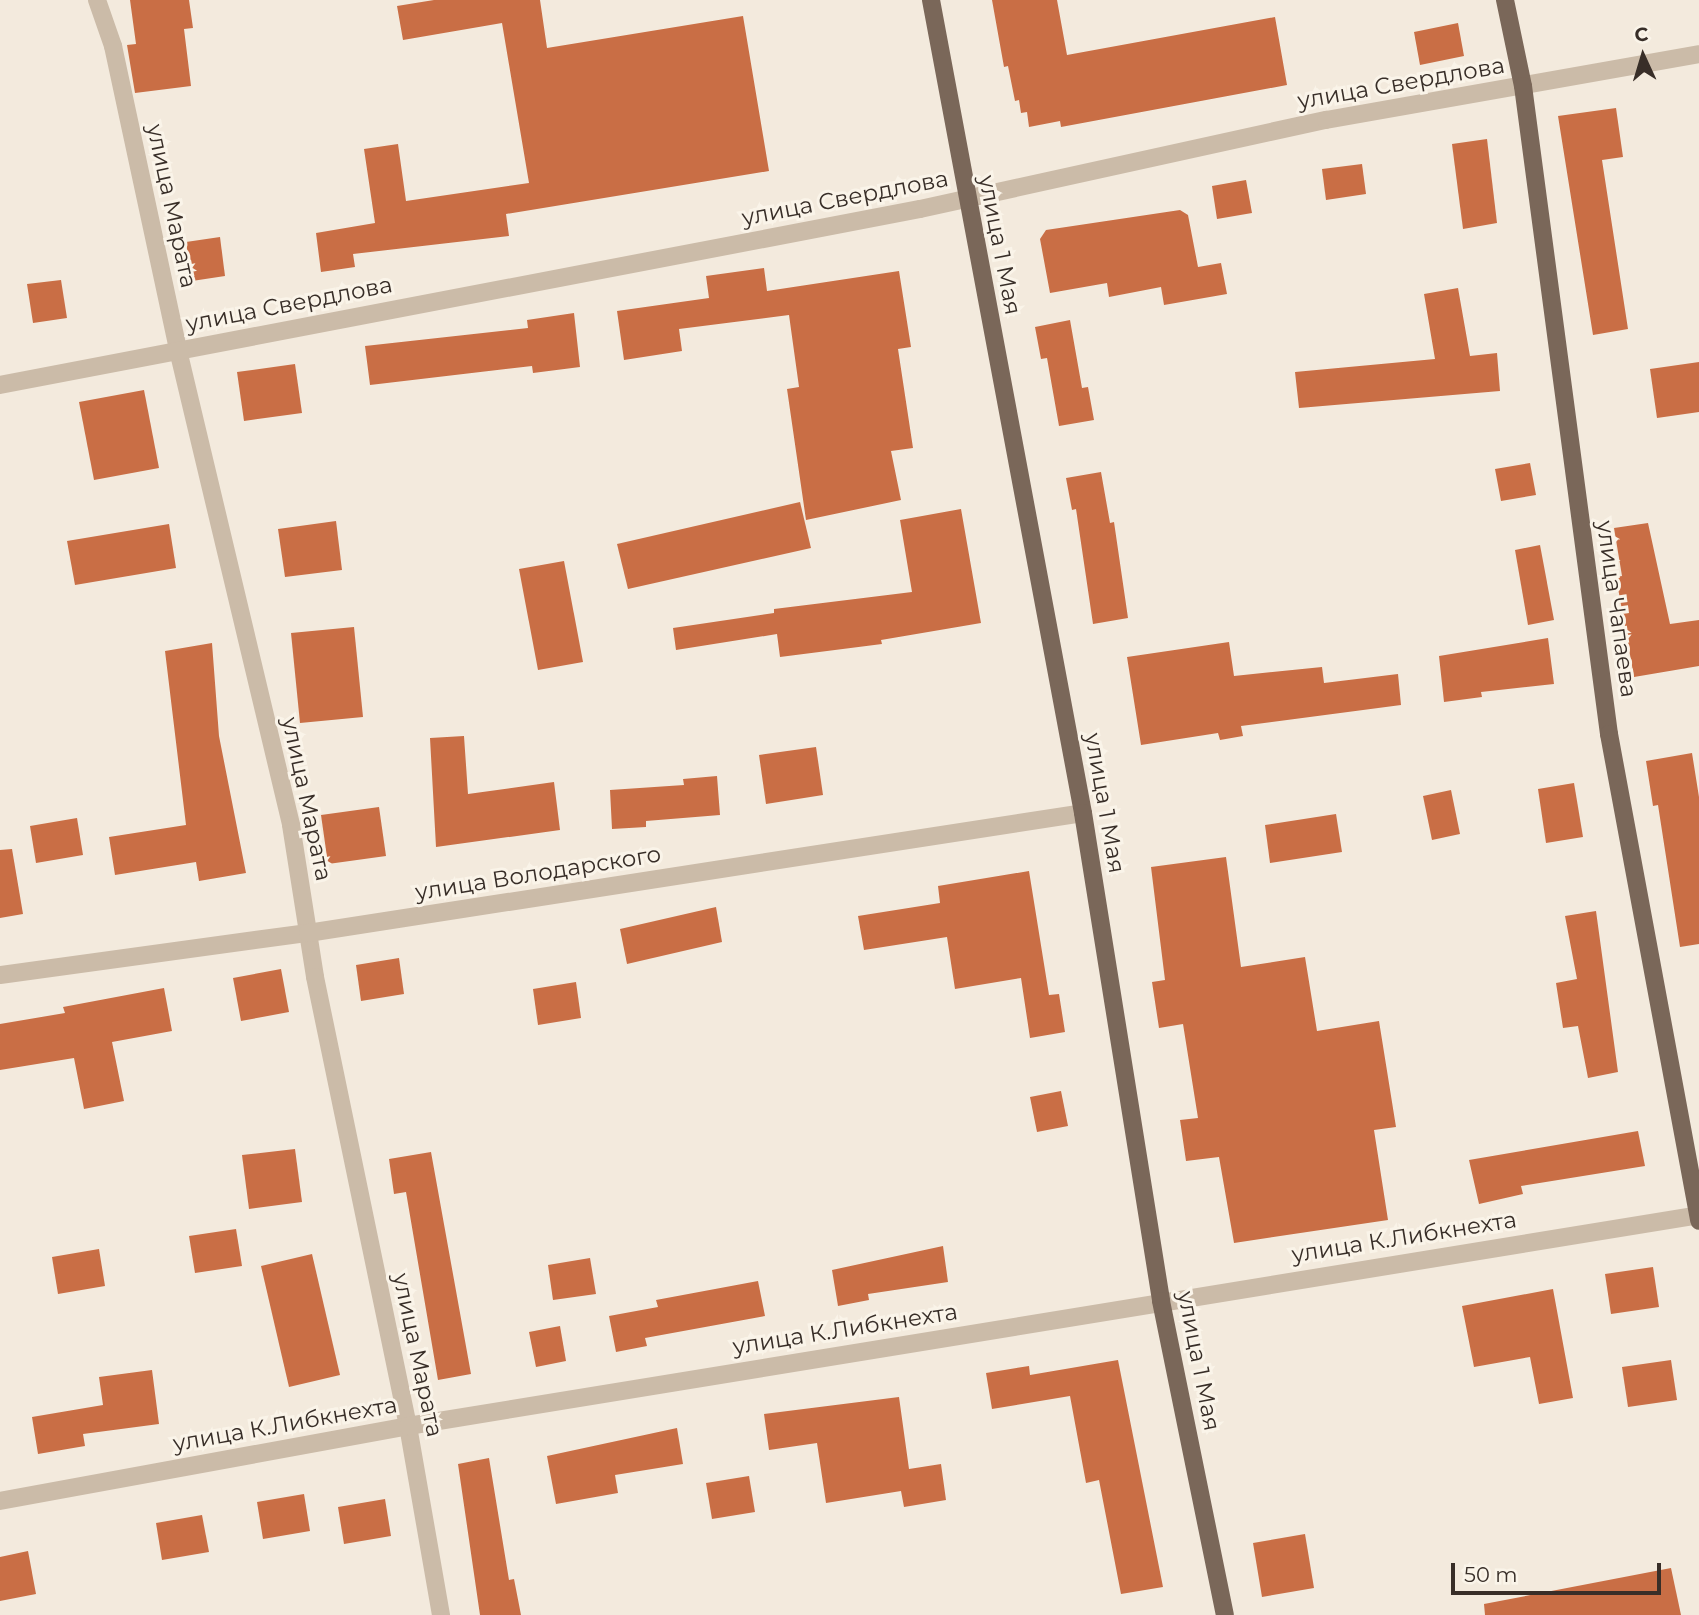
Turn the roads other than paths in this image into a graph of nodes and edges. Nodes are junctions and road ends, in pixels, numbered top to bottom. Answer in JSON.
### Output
{"nodes":[{"id":1,"x":97,"y":0,"type":"edge"},
{"id":2,"x":931,"y":0,"type":"edge"},
{"id":3,"x":1505,"y":0,"type":"edge"},
{"id":4,"x":1699,"y":54,"type":"edge"},
{"id":5,"x":1523,"y":86,"type":"junction"},
{"id":6,"x":966,"y":199,"type":"junction"},
{"id":7,"x":178,"y":350,"type":"junction"},
{"id":8,"x":0,"y":386,"type":"edge"},
{"id":9,"x":1083,"y":813,"type":"junction"},
{"id":10,"x":308,"y":933,"type":"junction"},
{"id":11,"x":0,"y":975,"type":"edge"},
{"id":12,"x":1699,"y":1217,"type":"edge"},
{"id":13,"x":1161,"y":1301,"type":"junction"},
{"id":14,"x":408,"y":1426,"type":"junction"},
{"id":15,"x":0,"y":1501,"type":"edge"},
{"id":16,"x":441,"y":1615,"type":"edge"},
{"id":17,"x":1225,"y":1615,"type":"edge"}],
"edges":[{"from":1,"to":7,"type":"street","name":"улица Марата"},
{"from":2,"to":6,"type":"main road","name":"улица 1 Мая"},
{"from":3,"to":5,"type":"main road","name":"улица Чапаева"},
{"from":4,"to":5,"type":"street","name":"улица Свердлова"},
{"from":5,"to":6,"type":"street","name":"улица Свердлова"},
{"from":5,"to":12,"type":"main road","name":"улица Чапаева"},
{"from":6,"to":7,"type":"street","name":"улица Свердлова"},
{"from":6,"to":9,"type":"main road","name":"улица 1 Мая"},
{"from":7,"to":8,"type":"street","name":"улица Свердлова"},
{"from":7,"to":10,"type":"street","name":"улица Марата"},
{"from":9,"to":10,"type":"street","name":"улица Володарского"},
{"from":9,"to":13,"type":"main road","name":"улица 1 Мая"},
{"from":10,"to":11,"type":"street","name":"улица Володарского"},
{"from":10,"to":14,"type":"street","name":"улица Марата"},
{"from":12,"to":13,"type":"street","name":"улица К.Либкнехта"},
{"from":13,"to":14,"type":"street","name":"улица К.Либкнехта"},
{"from":13,"to":17,"type":"main road","name":"улица 1 Мая"},
{"from":14,"to":15,"type":"street","name":"улица К.Либкнехта"},
{"from":14,"to":16,"type":"street","name":"улица Марата"}]}
